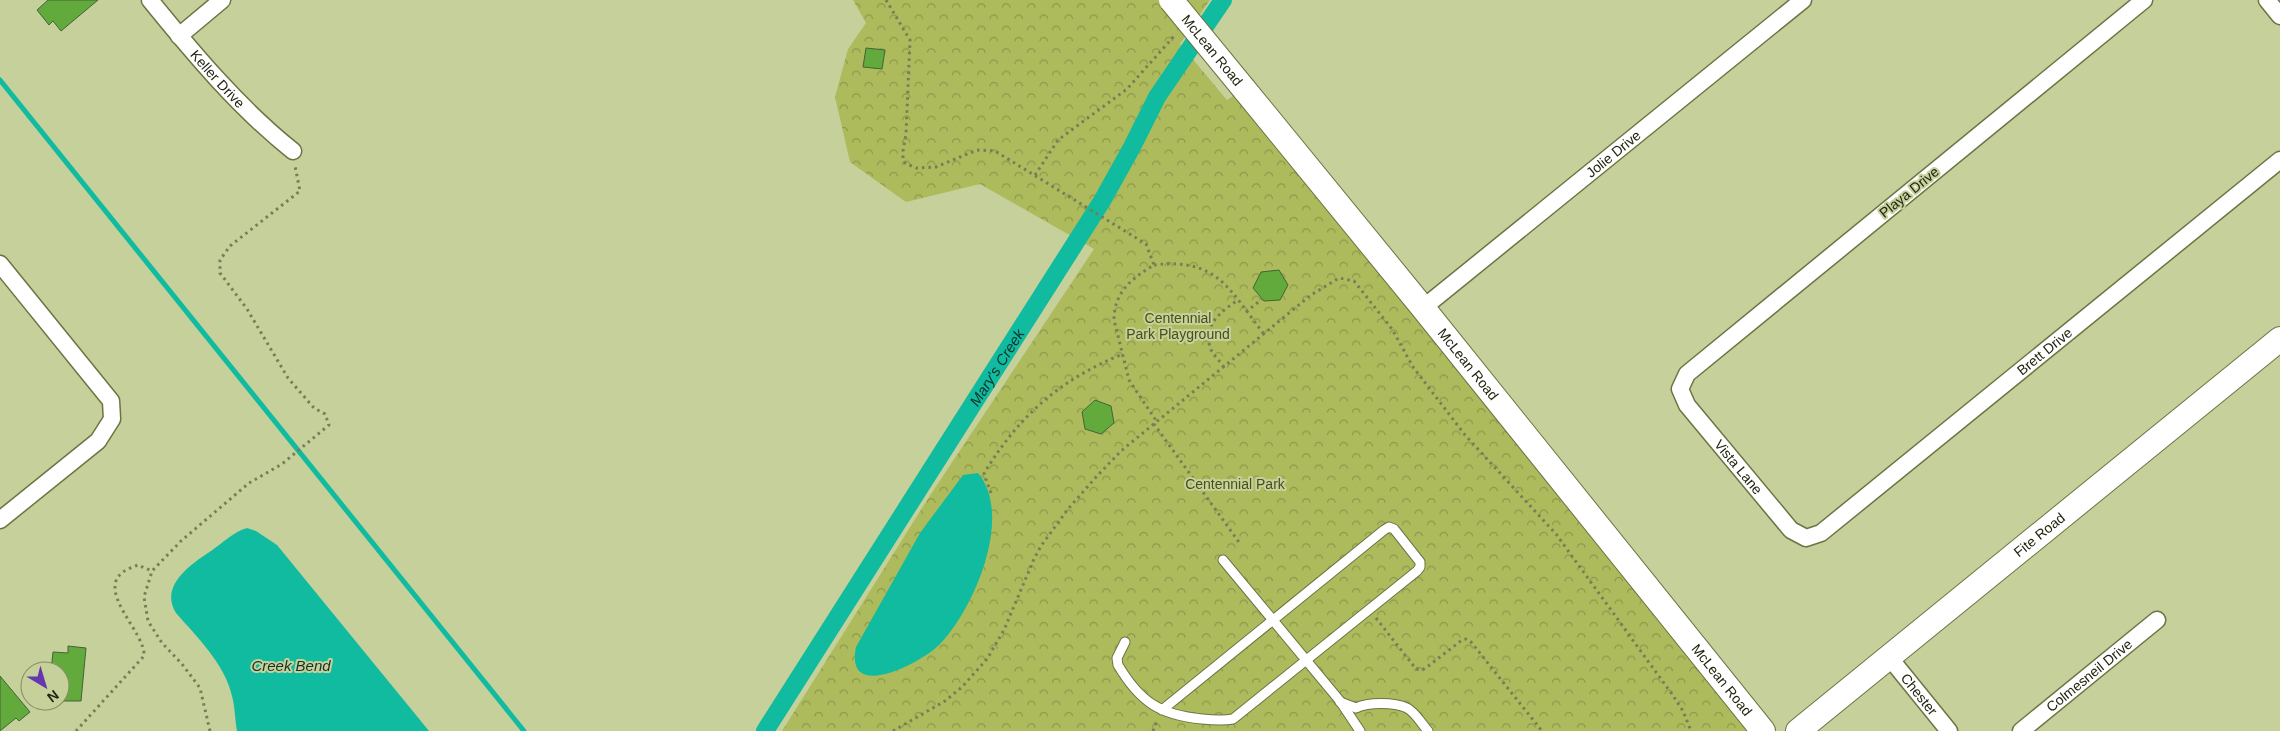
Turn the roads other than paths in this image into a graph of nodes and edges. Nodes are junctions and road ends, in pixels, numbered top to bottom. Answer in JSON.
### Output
{"nodes":[{"id":1,"x":150,"y":0,"type":"edge"},
{"id":2,"x":222,"y":0,"type":"edge"},
{"id":3,"x":1172,"y":0,"type":"edge"},
{"id":4,"x":1803,"y":0,"type":"edge"},
{"id":5,"x":2144,"y":0,"type":"edge"},
{"id":6,"x":2267,"y":0,"type":"edge"},
{"id":7,"x":2280,"y":16,"type":"edge"},
{"id":8,"x":179,"y":36,"type":"junction"},
{"id":9,"x":293,"y":150,"type":"road end"},
{"id":10,"x":2280,"y":160,"type":"edge"},
{"id":11,"x":0,"y":264,"type":"edge"},
{"id":12,"x":6,"y":284,"type":"edge"},
{"id":13,"x":1423,"y":308,"type":"junction"},
{"id":14,"x":2280,"y":338,"type":"edge"},
{"id":15,"x":1680,"y":389,"type":"joint"},
{"id":16,"x":0,"y":520,"type":"edge"},
{"id":17,"x":1806,"y":538,"type":"joint"},
{"id":18,"x":1223,"y":560,"type":"dead end"},
{"id":19,"x":1272,"y":620,"type":"junction"},
{"id":20,"x":2157,"y":620,"type":"dead end"},
{"id":21,"x":1125,"y":642,"type":"dead end"},
{"id":22,"x":1889,"y":657,"type":"junction"},
{"id":23,"x":1305,"y":662,"type":"junction"},
{"id":24,"x":1340,"y":702,"type":"junction"},
{"id":25,"x":1162,"y":710,"type":"junction"},
{"id":26,"x":1360,"y":731,"type":"edge"},
{"id":27,"x":1428,"y":731,"type":"edge"},
{"id":28,"x":1763,"y":731,"type":"edge"},
{"id":29,"x":1798,"y":731,"type":"edge"},
{"id":30,"x":1949,"y":731,"type":"edge"},
{"id":31,"x":2021,"y":731,"type":"edge"}],
"edges":[{"from":1,"to":8,"type":"street","name":"Keller Drive"},
{"from":2,"to":8,"type":"street"},
{"from":3,"to":13,"type":"street","name":"McLean Road","bridge":true},
{"from":4,"to":13,"type":"street","name":"Jolie Drive"},
{"from":5,"to":15,"type":"street","name":"Playa Drive"},
{"from":6,"to":7,"type":"street"},
{"from":8,"to":9,"type":"street","name":"Keller Drive"},
{"from":10,"to":17,"type":"street","name":"Brett Drive"},
{"from":11,"to":12,"type":"street"},
{"from":12,"to":16,"type":"street"},
{"from":13,"to":28,"type":"street","name":"McLean Road"},
{"from":14,"to":22,"type":"street","name":"Fite Road"},
{"from":15,"to":17,"type":"street","name":"Vista Lane"},
{"from":18,"to":19,"type":"lane"},
{"from":19,"to":23,"type":"lane"},
{"from":19,"to":23,"type":"lane"},
{"from":19,"to":25,"type":"lane"},
{"from":20,"to":31,"type":"street","name":"Colmesneil Drive"},
{"from":21,"to":25,"type":"lane"},
{"from":22,"to":29,"type":"street","name":"Fite Road"},
{"from":22,"to":30,"type":"street","name":"Chester"},
{"from":23,"to":24,"type":"lane"},
{"from":23,"to":25,"type":"lane"},
{"from":24,"to":26,"type":"lane"},
{"from":24,"to":27,"type":"lane"}]}
